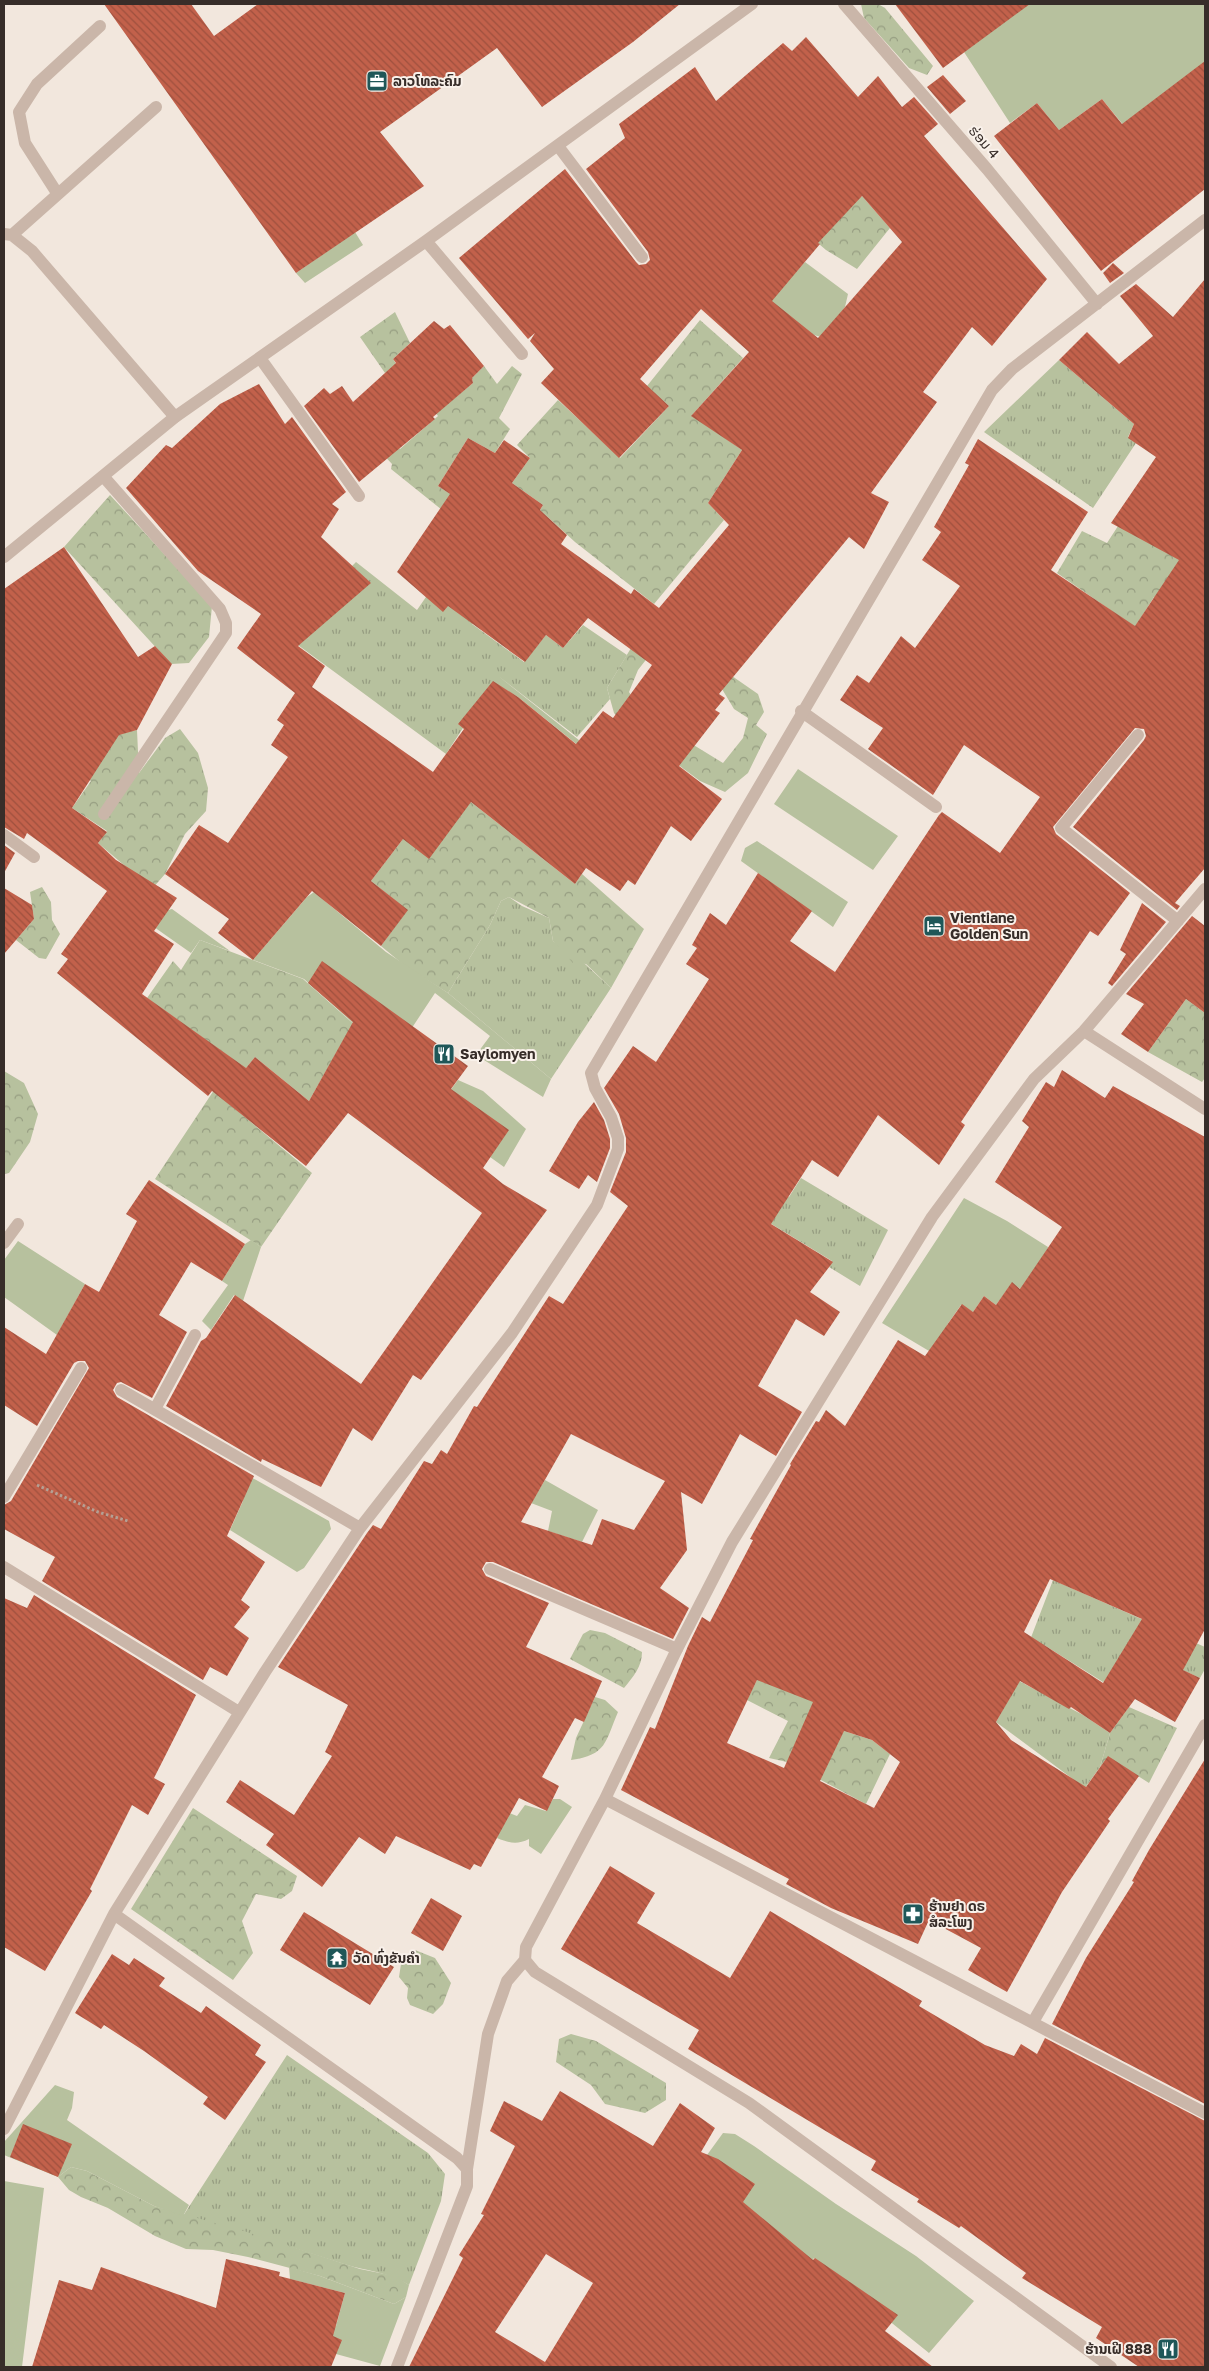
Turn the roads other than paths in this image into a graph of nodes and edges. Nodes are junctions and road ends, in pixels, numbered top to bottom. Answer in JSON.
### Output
{"nodes":[{"id":1,"x":752,"y":4,"type":"edge"},
{"id":2,"x":844,"y":4,"type":"edge"},
{"id":3,"x":100,"y":26,"type":"dead end"},
{"id":4,"x":156,"y":107,"type":"dead end"},
{"id":5,"x":558,"y":146,"type":"junction"},
{"id":6,"x":57,"y":193,"type":"junction"},
{"id":7,"x":1205,"y":220,"type":"edge"},
{"id":8,"x":8,"y":234,"type":"edge"},
{"id":9,"x":426,"y":241,"type":"junction"},
{"id":10,"x":642,"y":257,"type":"dead end"},
{"id":11,"x":1097,"y":304,"type":"junction"},
{"id":12,"x":522,"y":354,"type":"dead end"},
{"id":13,"x":260,"y":358,"type":"junction"},
{"id":14,"x":175,"y":417,"type":"junction"},
{"id":15,"x":103,"y":476,"type":"junction"},
{"id":16,"x":359,"y":496,"type":"dead end"},
{"id":17,"x":4,"y":557,"type":"edge"},
{"id":18,"x":801,"y":712,"type":"junction"},
{"id":19,"x":1138,"y":735,"type":"dead end"},
{"id":20,"x":936,"y":807,"type":"dead end"},
{"id":21,"x":104,"y":814,"type":"dead end"},
{"id":22,"x":4,"y":835,"type":"edge"},
{"id":23,"x":34,"y":857,"type":"dead end"},
{"id":24,"x":1205,"y":889,"type":"edge"},
{"id":25,"x":1178,"y":920,"type":"junction"},
{"id":26,"x":1084,"y":1031,"type":"junction"},
{"id":27,"x":1205,"y":1109,"type":"edge"},
{"id":28,"x":18,"y":1224,"type":"dead end"},
{"id":29,"x":4,"y":1243,"type":"edge"},
{"id":30,"x":195,"y":1335,"type":"dead end"},
{"id":31,"x":81,"y":1368,"type":"dead end"},
{"id":32,"x":121,"y":1390,"type":"dead end"},
{"id":33,"x":155,"y":1409,"type":"junction"},
{"id":34,"x":4,"y":1497,"type":"edge"},
{"id":35,"x":360,"y":1528,"type":"junction"},
{"id":36,"x":4,"y":1567,"type":"edge"},
{"id":37,"x":490,"y":1569,"type":"dead end"},
{"id":38,"x":677,"y":1649,"type":"junction"},
{"id":39,"x":239,"y":1712,"type":"junction"},
{"id":40,"x":1205,"y":1725,"type":"edge"},
{"id":41,"x":605,"y":1799,"type":"junction"},
{"id":42,"x":114,"y":1914,"type":"junction"},
{"id":43,"x":525,"y":1960,"type":"junction"},
{"id":44,"x":1033,"y":2022,"type":"junction"},
{"id":45,"x":1205,"y":2113,"type":"edge"},
{"id":46,"x":4,"y":2129,"type":"edge"},
{"id":47,"x":467,"y":2169,"type":"junction"},
{"id":48,"x":397,"y":2367,"type":"edge"},
{"id":49,"x":1111,"y":2367,"type":"edge"}],
"edges":[{"from":1,"to":5,"type":"street"},
{"from":2,"to":11,"type":"street","name":"ຮ່ອມ 4"},
{"from":3,"to":6,"type":"street"},
{"from":4,"to":6,"type":"street"},
{"from":5,"to":9,"type":"street"},
{"from":5,"to":10,"type":"street"},
{"from":6,"to":8,"type":"street"},
{"from":7,"to":11,"type":"street"},
{"from":8,"to":14,"type":"street"},
{"from":9,"to":12,"type":"street"},
{"from":9,"to":13,"type":"street"},
{"from":11,"to":18,"type":"street"},
{"from":13,"to":14,"type":"street"},
{"from":13,"to":16,"type":"street"},
{"from":14,"to":15,"type":"street"},
{"from":15,"to":17,"type":"street"},
{"from":15,"to":21,"type":"street"},
{"from":18,"to":20,"type":"street"},
{"from":18,"to":35,"type":"street"},
{"from":19,"to":25,"type":"street"},
{"from":22,"to":23,"type":"street"},
{"from":24,"to":25,"type":"street"},
{"from":25,"to":26,"type":"street"},
{"from":26,"to":27,"type":"street"},
{"from":26,"to":38,"type":"street"},
{"from":28,"to":29,"type":"street"},
{"from":30,"to":33,"type":"street"},
{"from":31,"to":34,"type":"street"},
{"from":32,"to":33,"type":"street"},
{"from":33,"to":35,"type":"street"},
{"from":35,"to":39,"type":"street"},
{"from":36,"to":39,"type":"street"},
{"from":37,"to":38,"type":"street"},
{"from":38,"to":41,"type":"street"},
{"from":39,"to":42,"type":"street"},
{"from":40,"to":44,"type":"street"},
{"from":41,"to":43,"type":"street"},
{"from":41,"to":44,"type":"street"},
{"from":42,"to":46,"type":"street"},
{"from":42,"to":47,"type":"street"},
{"from":43,"to":47,"type":"street"},
{"from":43,"to":49,"type":"street"},
{"from":44,"to":45,"type":"street"},
{"from":47,"to":48,"type":"street"}]}
